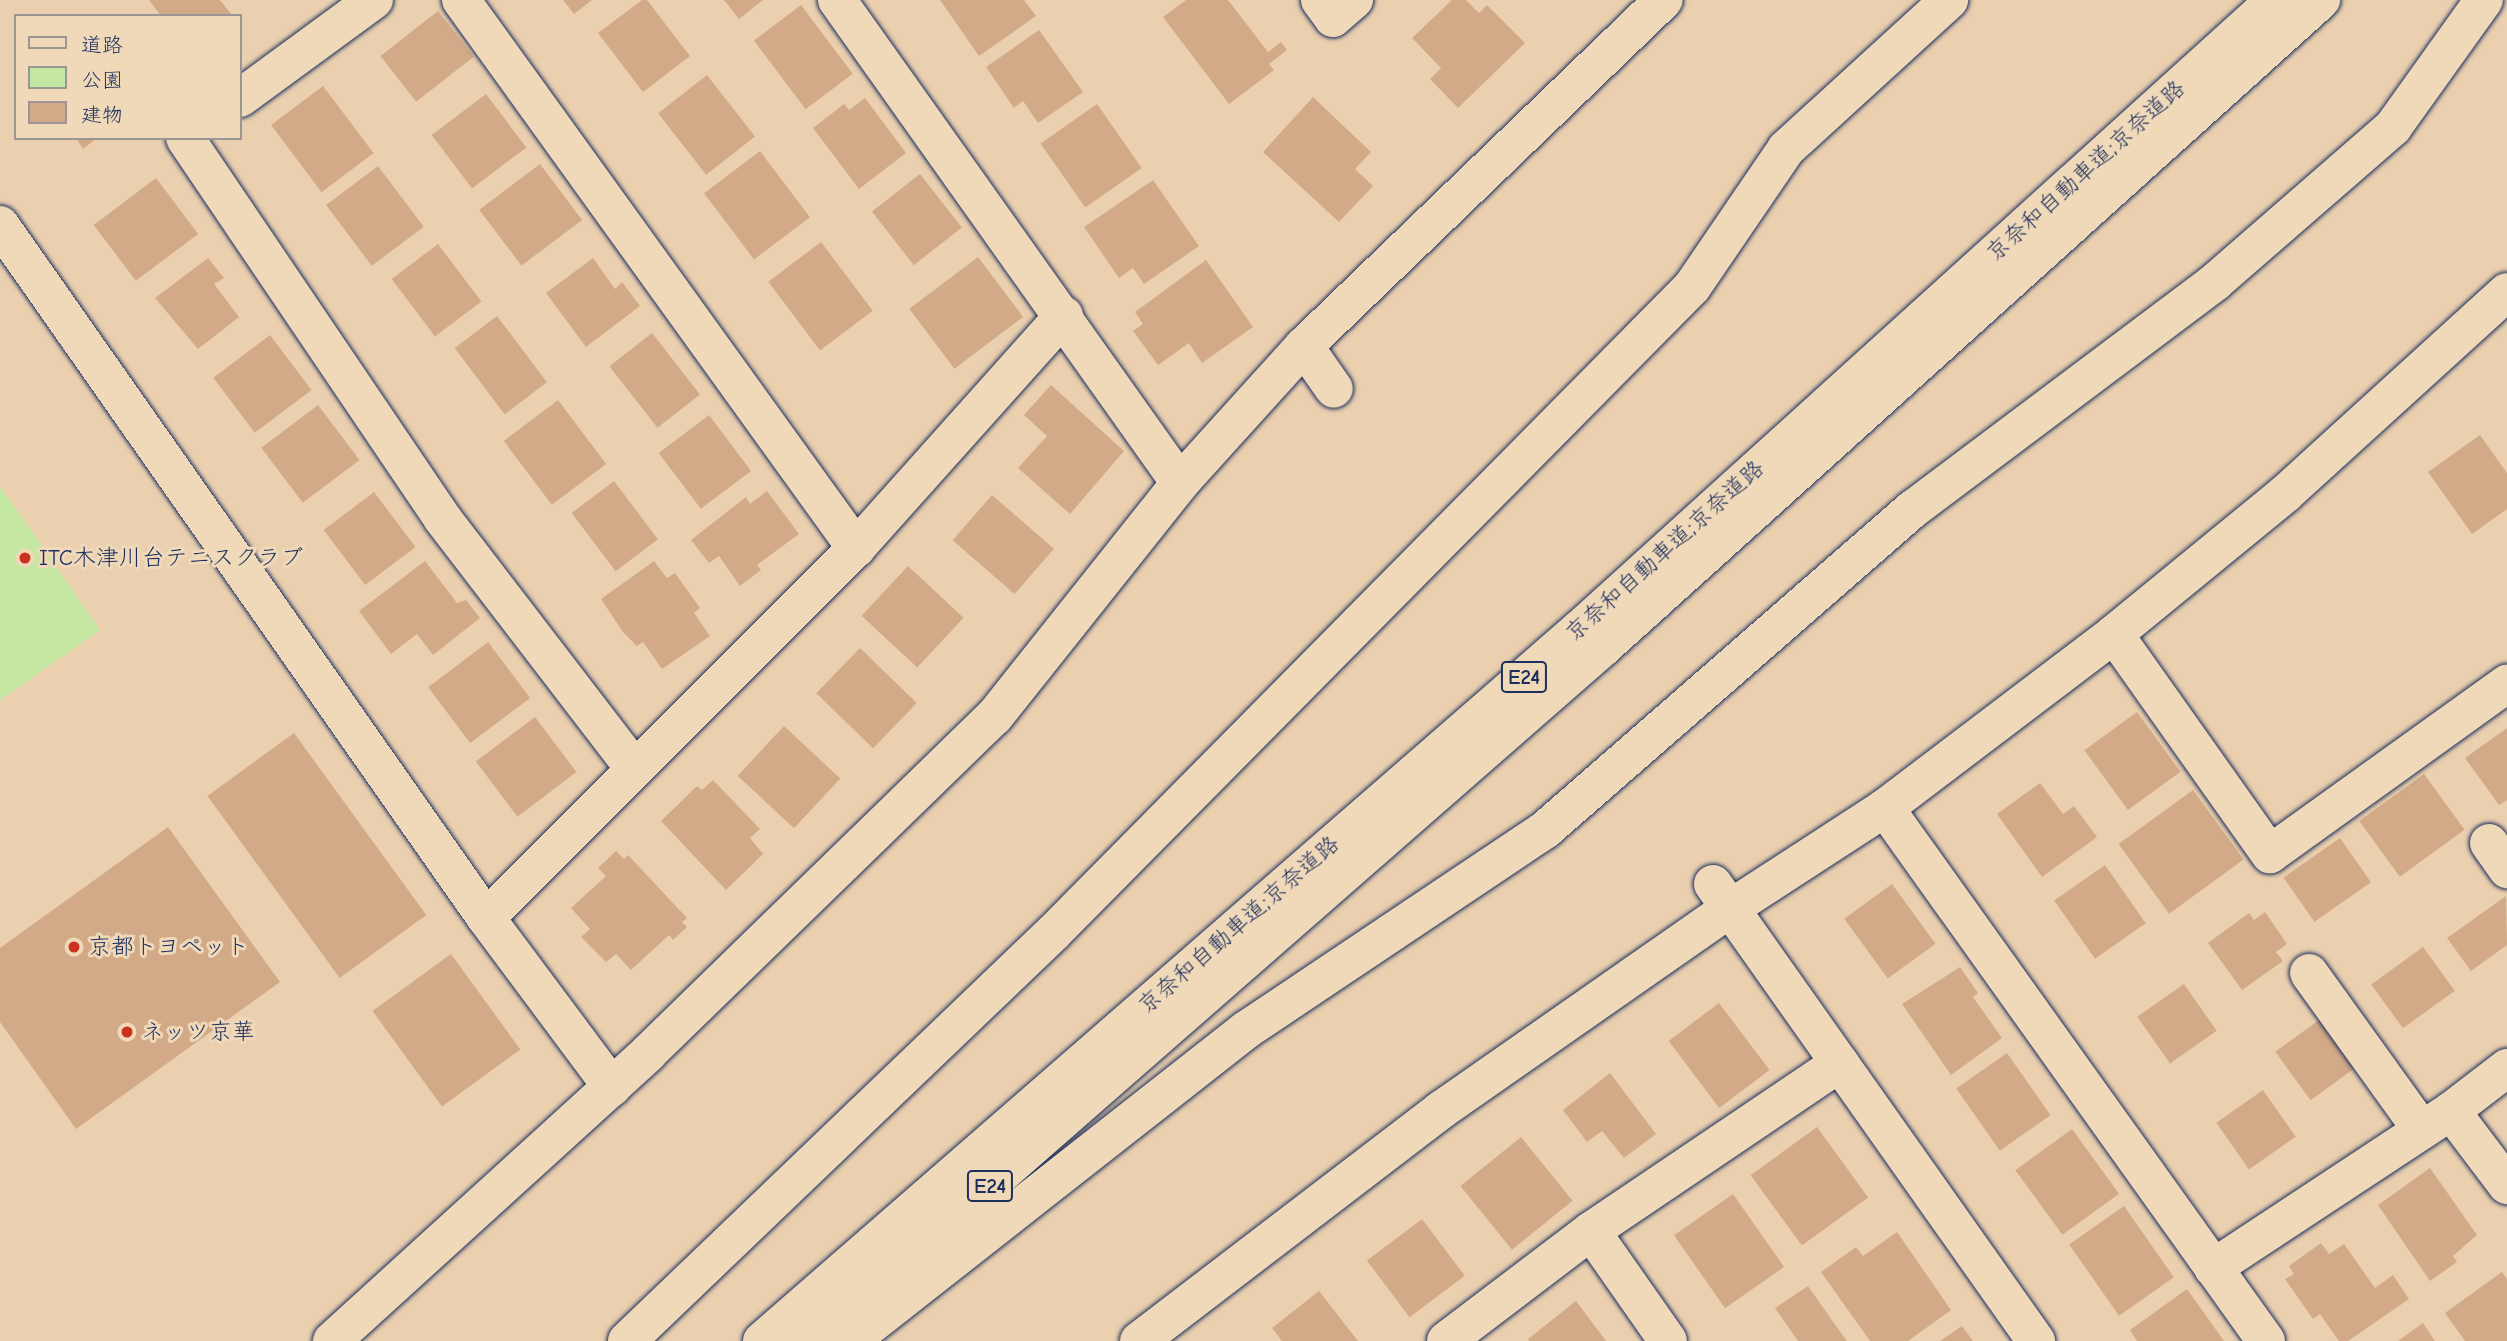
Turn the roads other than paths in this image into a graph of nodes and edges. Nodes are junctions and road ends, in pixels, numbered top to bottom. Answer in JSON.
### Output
{"nodes":[{"id":1,"x":373,"y":0,"type":"edge"},
{"id":2,"x":461,"y":0,"type":"edge"},
{"id":3,"x":837,"y":0,"type":"edge"},
{"id":4,"x":1320,"y":0,"type":"edge"},
{"id":5,"x":1354,"y":0,"type":"edge"},
{"id":6,"x":1663,"y":0,"type":"edge"},
{"id":7,"x":1949,"y":0,"type":"edge"},
{"id":8,"x":2275,"y":0,"type":"edge"},
{"id":9,"x":2321,"y":0,"type":"edge"},
{"id":10,"x":2484,"y":0,"type":"edge"},
{"id":11,"x":242,"y":97,"type":"edge"},
{"id":12,"x":186,"y":140,"type":"edge"},
{"id":13,"x":0,"y":225,"type":"edge"},
{"id":14,"x":2507,"y":292,"type":"edge"},
{"id":15,"x":1064,"y":315,"type":"junction"},
{"id":16,"x":1304,"y":346,"type":"junction"},
{"id":17,"x":1334,"y":389,"type":"dead end"},
{"id":18,"x":1180,"y":483,"type":"junction"},
{"id":19,"x":856,"y":548,"type":"junction"},
{"id":20,"x":2114,"y":634,"type":"junction"},
{"id":21,"x":2507,"y":684,"type":"edge"},
{"id":22,"x":633,"y":767,"type":"junction"},
{"id":23,"x":1885,"y":808,"type":"junction"},
{"id":24,"x":1722,"y":896,"type":"junction"},
{"id":25,"x":486,"y":918,"type":"junction"},
{"id":26,"x":2309,"y":973,"type":"dead end"},
{"id":27,"x":1840,"y":1063,"type":"junction"},
{"id":28,"x":2507,"y":1068,"type":"edge"},
{"id":29,"x":612,"y":1087,"type":"junction"},
{"id":30,"x":2436,"y":1120,"type":"junction"},
{"id":31,"x":2507,"y":1185,"type":"edge"},
{"id":32,"x":1591,"y":1231,"type":"junction"},
{"id":33,"x":2213,"y":1268,"type":"junction"},
{"id":34,"x":332,"y":1341,"type":"edge"},
{"id":35,"x":627,"y":1341,"type":"edge"},
{"id":36,"x":762,"y":1341,"type":"edge"},
{"id":37,"x":810,"y":1341,"type":"edge"},
{"id":38,"x":850,"y":1341,"type":"edge"},
{"id":39,"x":1139,"y":1341,"type":"edge"},
{"id":40,"x":1446,"y":1341,"type":"edge"},
{"id":41,"x":1668,"y":1341,"type":"edge"},
{"id":42,"x":2036,"y":1341,"type":"edge"},
{"id":43,"x":2266,"y":1341,"type":"edge"}],
"edges":[{"from":1,"to":11,"type":"main road"},
{"from":2,"to":19,"type":"main road"},
{"from":3,"to":15,"type":"main road"},
{"from":4,"to":5,"type":"main road"},
{"from":6,"to":16,"type":"main road"},
{"from":7,"to":35,"type":"main road"},
{"from":8,"to":36,"type":"main road","name":"京奈和自動車道;京奈道路","number":"E24"},
{"from":9,"to":37,"type":"main road","name":"京奈和自動車道;京奈道路","number":"E24"},
{"from":10,"to":38,"type":"main road"},
{"from":12,"to":22,"type":"main road"},
{"from":13,"to":25,"type":"main road"},
{"from":14,"to":20,"type":"main road"},
{"from":15,"to":18,"type":"main road"},
{"from":15,"to":19,"type":"main road"},
{"from":16,"to":17,"type":"main road"},
{"from":16,"to":18,"type":"main road"},
{"from":18,"to":29,"type":"main road"},
{"from":19,"to":22,"type":"main road"},
{"from":20,"to":21,"type":"main road"},
{"from":20,"to":23,"type":"main road"},
{"from":22,"to":25,"type":"main road"},
{"from":23,"to":24,"type":"main road"},
{"from":23,"to":33,"type":"main road"},
{"from":24,"to":27,"type":"main road"},
{"from":24,"to":39,"type":"main road"},
{"from":25,"to":29,"type":"main road"},
{"from":26,"to":30,"type":"main road"},
{"from":27,"to":32,"type":"main road"},
{"from":27,"to":42,"type":"main road"},
{"from":28,"to":30,"type":"main road"},
{"from":29,"to":34,"type":"main road"},
{"from":30,"to":31,"type":"main road"},
{"from":30,"to":33,"type":"main road"},
{"from":32,"to":40,"type":"main road"},
{"from":32,"to":41,"type":"main road"},
{"from":33,"to":43,"type":"main road"}]}
